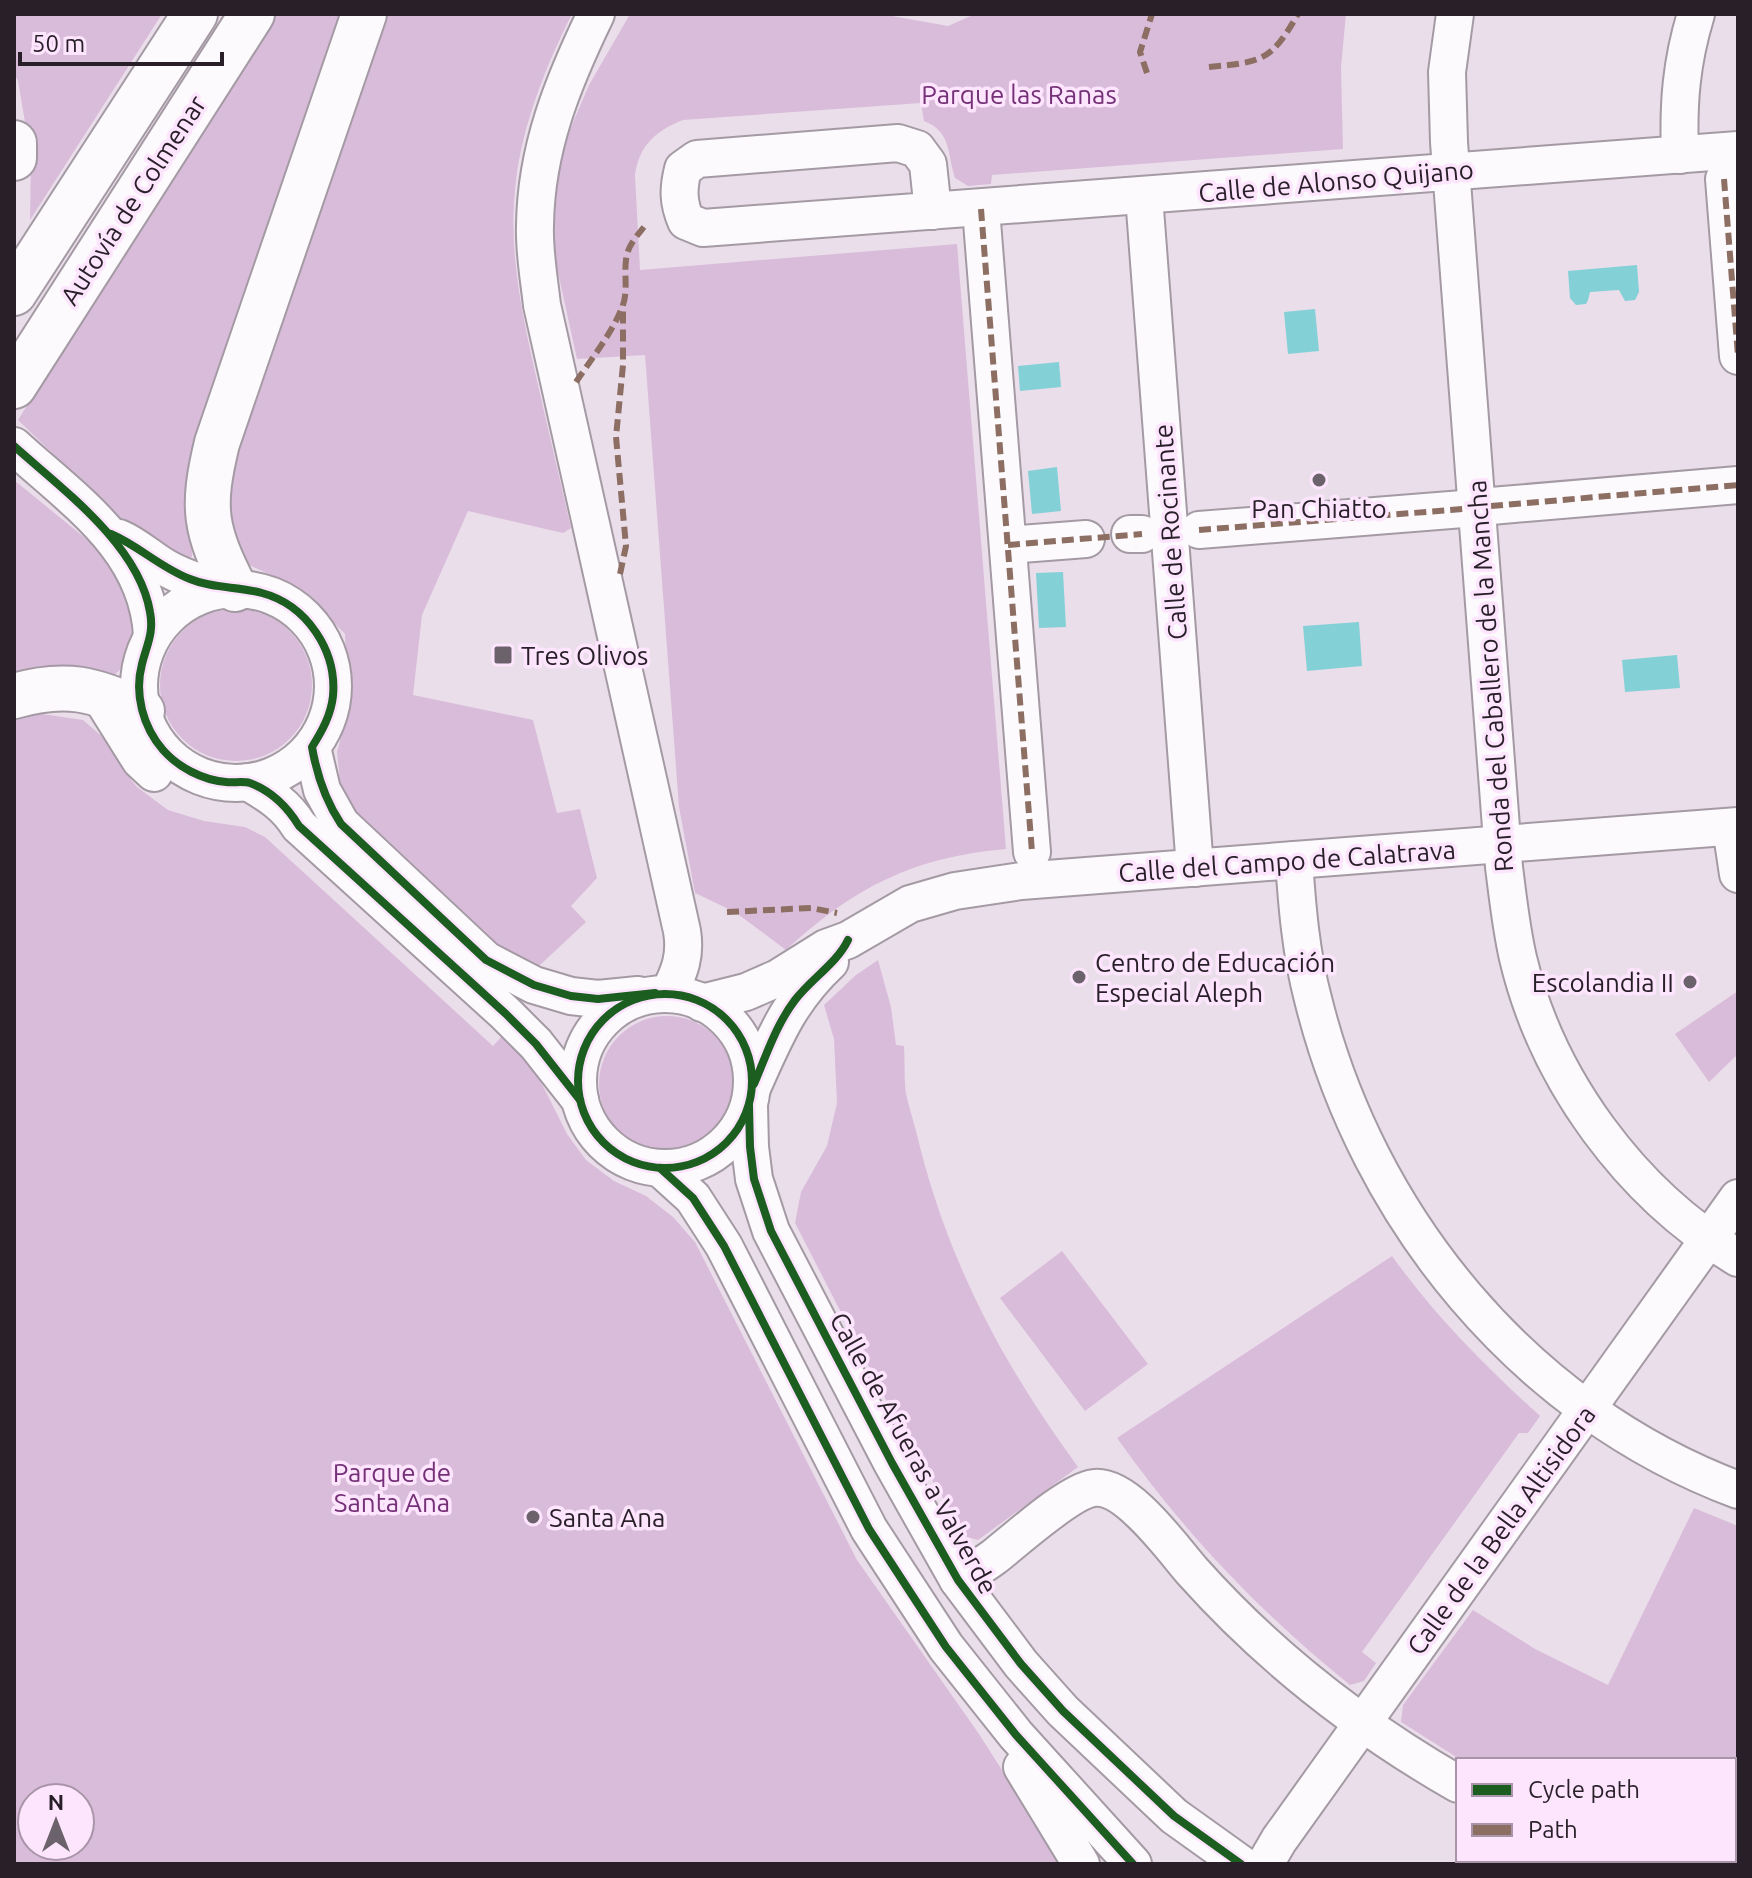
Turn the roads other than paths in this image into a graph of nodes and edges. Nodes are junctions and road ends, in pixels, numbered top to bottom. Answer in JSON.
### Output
{"nodes":[{"id":1,"x":195,"y":14,"type":"edge"},
{"id":2,"x":252,"y":14,"type":"edge"},
{"id":3,"x":364,"y":14,"type":"edge"},
{"id":4,"x":596,"y":14,"type":"edge"},
{"id":5,"x":1455,"y":14,"type":"edge"},
{"id":6,"x":1696,"y":14,"type":"edge"},
{"id":7,"x":14,"y":143,"type":"edge"},
{"id":8,"x":1680,"y":155,"type":"junction"},
{"id":9,"x":14,"y":158,"type":"edge"},
{"id":10,"x":1731,"y":165,"type":"edge"},
{"id":11,"x":1451,"y":172,"type":"junction"},
{"id":12,"x":1144,"y":196,"type":"junction"},
{"id":13,"x":981,"y":209,"type":"junction"},
{"id":14,"x":933,"y":211,"type":"junction"},
{"id":15,"x":14,"y":293,"type":"edge"},
{"id":16,"x":1738,"y":356,"type":"edge"},
{"id":17,"x":14,"y":386,"type":"edge"},
{"id":18,"x":14,"y":446,"type":"edge"},
{"id":19,"x":1738,"y":485,"type":"edge"},
{"id":20,"x":1199,"y":530,"type":"dead end"},
{"id":21,"x":111,"y":534,"type":"junction"},
{"id":22,"x":1086,"y":539,"type":"dead end"},
{"id":23,"x":1008,"y":545,"type":"junction"},
{"id":24,"x":229,"y":589,"type":"junction"},
{"id":25,"x":152,"y":635,"type":"junction"},
{"id":26,"x":98,"y":693,"type":"junction"},
{"id":27,"x":14,"y":696,"type":"edge"},
{"id":28,"x":142,"y":711,"type":"junction"},
{"id":29,"x":312,"y":747,"type":"junction"},
{"id":30,"x":248,"y":782,"type":"junction"},
{"id":31,"x":299,"y":826,"type":"junction"},
{"id":32,"x":1735,"y":826,"type":"edge"},
{"id":33,"x":1502,"y":844,"type":"junction"},
{"id":34,"x":1032,"y":852,"type":"dead end"},
{"id":35,"x":1294,"y":860,"type":"junction"},
{"id":36,"x":1195,"y":868,"type":"junction"},
{"id":37,"x":1738,"y":874,"type":"edge"},
{"id":38,"x":848,"y":940,"type":"junction"},
{"id":39,"x":676,"y":996,"type":"junction"},
{"id":40,"x":750,"y":1097,"type":"junction"},
{"id":41,"x":580,"y":1100,"type":"junction"},
{"id":42,"x":660,"y":1168,"type":"junction"},
{"id":43,"x":1738,"y":1198,"type":"edge"},
{"id":44,"x":1723,"y":1248,"type":"edge"},
{"id":45,"x":1587,"y":1410,"type":"junction"},
{"id":46,"x":1738,"y":1490,"type":"edge"},
{"id":47,"x":958,"y":1580,"type":"junction"},
{"id":48,"x":946,"y":1647,"type":"junction"},
{"id":49,"x":1362,"y":1724,"type":"junction"},
{"id":50,"x":1456,"y":1783,"type":"edge"},
{"id":51,"x":1081,"y":1864,"type":"edge"},
{"id":52,"x":1133,"y":1864,"type":"edge"},
{"id":53,"x":1241,"y":1864,"type":"edge"},
{"id":54,"x":1265,"y":1864,"type":"edge"}],
"edges":[{"from":1,"to":15,"type":"highway","name":"Autovía de Colmenar"},
{"from":2,"to":17,"type":"highway","name":"Autovía de Colmenar"},
{"from":3,"to":24,"type":"highway"},
{"from":4,"to":39,"type":"street"},
{"from":5,"to":11,"type":"street","name":"Ronda del Caballero de la Mancha"},
{"from":6,"to":8,"type":"street"},
{"from":7,"to":9,"type":"highway"},
{"from":8,"to":10,"type":"street","name":"Calle de Alonso Quijano"},
{"from":8,"to":11,"type":"street","name":"Calle de Alonso Quijano"},
{"from":10,"to":16,"type":"street"},
{"from":11,"to":12,"type":"street","name":"Calle de Alonso Quijano"},
{"from":11,"to":33,"type":"street","name":"Ronda del Caballero de la Mancha"},
{"from":12,"to":13,"type":"street","name":"Calle de Alonso Quijano"},
{"from":12,"to":36,"type":"street","name":"Calle de Rocinante"},
{"from":13,"to":14,"type":"street","name":"Calle de Alonso Quijano"},
{"from":13,"to":23,"type":"street"},
{"from":14,"to":14,"type":"street","name":"Calle de Alonso Quijano"},
{"from":18,"to":21,"type":"street"},
{"from":19,"to":20,"type":"street"},
{"from":21,"to":24,"type":"street"},
{"from":21,"to":25,"type":"street"},
{"from":22,"to":23,"type":"street"},
{"from":23,"to":34,"type":"street"},
{"from":24,"to":25,"type":"street"},
{"from":24,"to":29,"type":"street"},
{"from":25,"to":28,"type":"street"},
{"from":26,"to":27,"type":"highway"},
{"from":26,"to":28,"type":"highway"},
{"from":26,"to":31,"type":"street"},
{"from":28,"to":30,"type":"street"},
{"from":29,"to":30,"type":"street"},
{"from":29,"to":39,"type":"street"},
{"from":30,"to":31,"type":"street"},
{"from":31,"to":41,"type":"street"},
{"from":32,"to":33,"type":"street","name":"Calle del Campo de Calatrava"},
{"from":32,"to":37,"type":"street"},
{"from":33,"to":35,"type":"street","name":"Calle del Campo de Calatrava"},
{"from":33,"to":44,"type":"street","name":"Ronda del Caballero de la Mancha"},
{"from":35,"to":36,"type":"street","name":"Calle del Campo de Calatrava"},
{"from":35,"to":45,"type":"street"},
{"from":36,"to":38,"type":"street","name":"Calle del Campo de Calatrava"},
{"from":38,"to":39,"type":"street","name":"Calle del Campo de Calatrava"},
{"from":38,"to":40,"type":"street","name":"Calle del Campo de Calatrava"},
{"from":39,"to":40,"type":"street"},
{"from":39,"to":41,"type":"street"},
{"from":40,"to":42,"type":"street"},
{"from":40,"to":47,"type":"street","name":"Calle de Afueras a Valverde"},
{"from":41,"to":42,"type":"street"},
{"from":42,"to":48,"type":"street"},
{"from":43,"to":44,"type":"street","name":"Calle de la Bella Altisidora"},
{"from":44,"to":45,"type":"street","name":"Calle de la Bella Altisidora"},
{"from":45,"to":46,"type":"street"},
{"from":45,"to":49,"type":"street","name":"Calle de la Bella Altisidora"},
{"from":47,"to":49,"type":"street"},
{"from":47,"to":53,"type":"street","name":"Calle de Afueras a Valverde"},
{"from":48,"to":51,"type":"street"},
{"from":48,"to":52,"type":"street"},
{"from":49,"to":50,"type":"street"},
{"from":49,"to":54,"type":"street","name":"Calle de la Bella Altisidora"}]}
